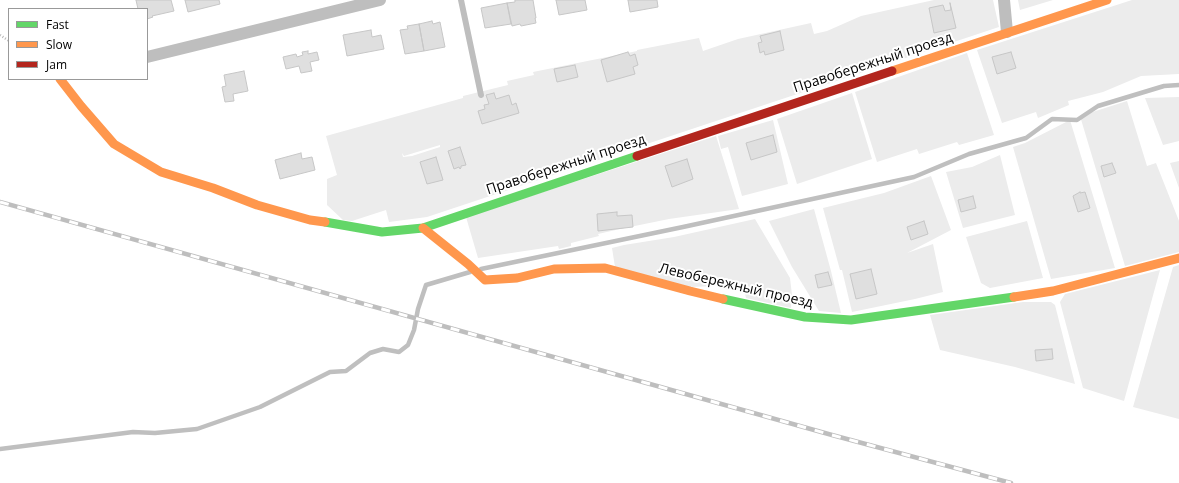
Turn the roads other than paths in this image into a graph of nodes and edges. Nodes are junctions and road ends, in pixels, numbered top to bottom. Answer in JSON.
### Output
{"nodes":[{"id":1,"x":380,"y":0,"type":"edge"},
{"id":2,"x":461,"y":0,"type":"edge"},
{"id":3,"x":1004,"y":0,"type":"edge"},
{"id":4,"x":1107,"y":0,"type":"edge"},
{"id":5,"x":1007,"y":32,"type":"junction"},
{"id":6,"x":148,"y":57,"type":"edge"},
{"id":7,"x":61,"y":80,"type":"edge"},
{"id":8,"x":481,"y":95,"type":"dead end"},
{"id":9,"x":423,"y":228,"type":"junction"},
{"id":10,"x":1179,"y":258,"type":"edge"}],
"edges":[{"from":1,"to":6,"type":"street"},
{"from":2,"to":8,"type":"lane"},
{"from":3,"to":5,"type":"street"},
{"from":4,"to":5,"type":"street","name":"Правобережный проезд"},
{"from":5,"to":9,"type":"street","name":"Правобережный проезд"},
{"from":7,"to":9,"type":"street","name":"Правобережный проезд"},
{"from":9,"to":10,"type":"street","name":"Левобережный проезд"}]}
